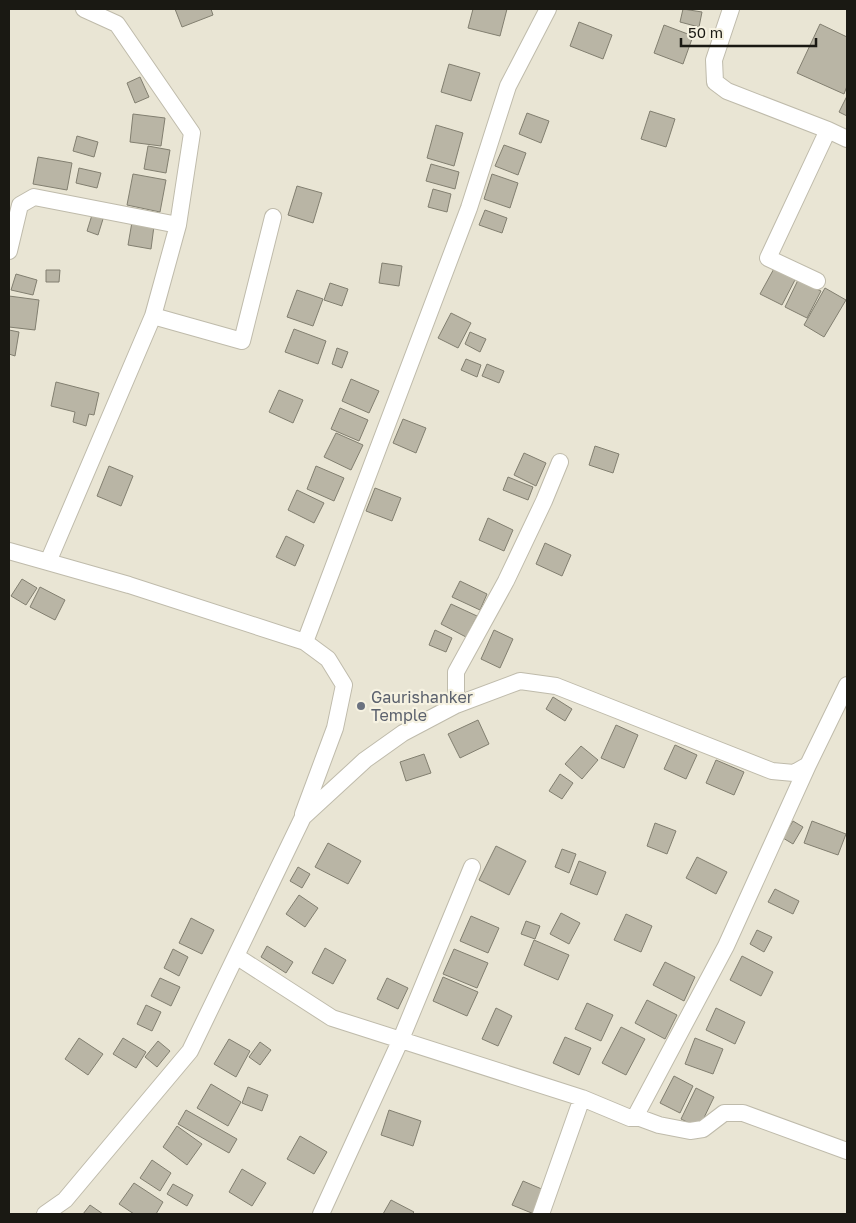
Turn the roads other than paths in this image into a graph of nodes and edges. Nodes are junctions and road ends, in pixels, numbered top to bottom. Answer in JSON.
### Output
{"nodes":[{"id":1,"x":84,"y":9,"type":"edge"},
{"id":2,"x":548,"y":9,"type":"edge"},
{"id":3,"x":731,"y":9,"type":"edge"},
{"id":4,"x":828,"y":130,"type":"junction"},
{"id":5,"x":847,"y":139,"type":"edge"},
{"id":6,"x":273,"y":218,"type":"dead end"},
{"id":7,"x":178,"y":225,"type":"junction"},
{"id":8,"x":9,"y":251,"type":"edge"},
{"id":9,"x":818,"y":281,"type":"dead end"},
{"id":10,"x":153,"y":316,"type":"junction"},
{"id":11,"x":560,"y":462,"type":"dead end"},
{"id":12,"x":9,"y":551,"type":"edge"},
{"id":13,"x":48,"y":562,"type":"junction"},
{"id":14,"x":305,"y":642,"type":"junction"},
{"id":15,"x":847,"y":684,"type":"edge"},
{"id":16,"x":456,"y":705,"type":"junction"},
{"id":17,"x":808,"y":765,"type":"junction"},
{"id":18,"x":303,"y":816,"type":"junction"},
{"id":19,"x":472,"y":867,"type":"dead end"},
{"id":20,"x":236,"y":956,"type":"junction"},
{"id":21,"x":401,"y":1039,"type":"junction"},
{"id":22,"x":582,"y":1098,"type":"junction"},
{"id":23,"x":635,"y":1117,"type":"junction"},
{"id":24,"x":847,"y":1151,"type":"edge"},
{"id":25,"x":45,"y":1214,"type":"edge"},
{"id":26,"x":321,"y":1214,"type":"edge"},
{"id":27,"x":541,"y":1214,"type":"edge"}],
"edges":[{"from":1,"to":7,"type":"street"},
{"from":2,"to":14,"type":"street"},
{"from":3,"to":4,"type":"street"},
{"from":4,"to":5,"type":"street"},
{"from":4,"to":9,"type":"street"},
{"from":6,"to":10,"type":"street"},
{"from":7,"to":8,"type":"street"},
{"from":7,"to":10,"type":"street"},
{"from":10,"to":13,"type":"street"},
{"from":11,"to":16,"type":"street"},
{"from":12,"to":13,"type":"street"},
{"from":13,"to":14,"type":"street"},
{"from":14,"to":18,"type":"street"},
{"from":15,"to":17,"type":"street"},
{"from":16,"to":17,"type":"street"},
{"from":16,"to":18,"type":"street"},
{"from":17,"to":23,"type":"street"},
{"from":18,"to":20,"type":"street"},
{"from":19,"to":21,"type":"street"},
{"from":20,"to":21,"type":"street"},
{"from":20,"to":25,"type":"street"},
{"from":21,"to":22,"type":"street"},
{"from":21,"to":26,"type":"street"},
{"from":22,"to":23,"type":"street"},
{"from":22,"to":27,"type":"street"},
{"from":23,"to":24,"type":"street"}]}
